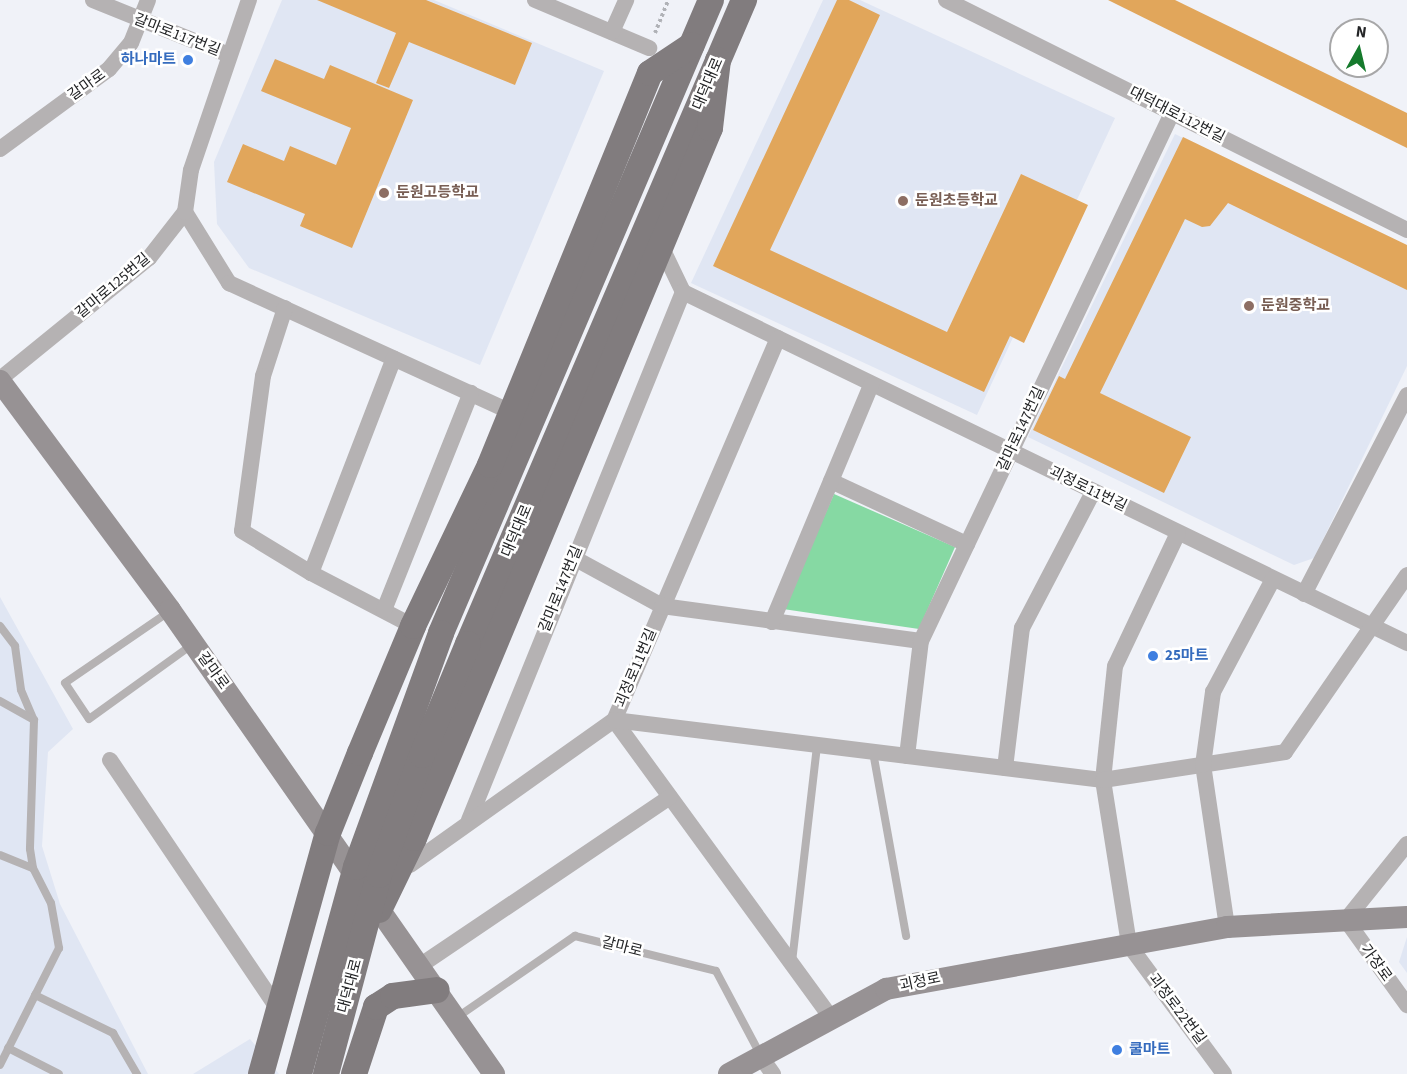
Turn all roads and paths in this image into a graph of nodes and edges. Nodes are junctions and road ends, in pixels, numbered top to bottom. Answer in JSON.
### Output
{"nodes":[{"id":1,"x":93,"y":0,"type":"edge"},
{"id":2,"x":148,"y":0,"type":"edge"},
{"id":3,"x":249,"y":0,"type":"edge"},
{"id":4,"x":535,"y":0,"type":"edge"},
{"id":5,"x":626,"y":0,"type":"edge"},
{"id":6,"x":668,"y":0,"type":"edge"},
{"id":7,"x":711,"y":0,"type":"edge"},
{"id":8,"x":744,"y":0,"type":"edge"},
{"id":9,"x":946,"y":0,"type":"edge"},
{"id":10,"x":142,"y":23,"type":"junction"},
{"id":11,"x":612,"y":32,"type":"junction"},
{"id":12,"x":692,"y":45,"type":"junction"},
{"id":13,"x":649,"y":48,"type":"joint"},
{"id":14,"x":229,"y":56,"type":"junction"},
{"id":15,"x":718,"y":60,"type":"junction"},
{"id":16,"x":1172,"y":113,"type":"junction"},
{"id":17,"x":0,"y":149,"type":"edge"},
{"id":18,"x":599,"y":195,"type":"junction"},
{"id":19,"x":184,"y":212,"type":"junction"},
{"id":20,"x":1407,"y":230,"type":"edge"},
{"id":21,"x":661,"y":246,"type":"junction"},
{"id":22,"x":595,"y":274,"type":"junction"},
{"id":23,"x":683,"y":292,"type":"junction"},
{"id":24,"x":285,"y":308,"type":"junction"},
{"id":25,"x":778,"y":338,"type":"junction"},
{"id":26,"x":394,"y":358,"type":"junction"},
{"id":27,"x":0,"y":380,"type":"edge"},
{"id":28,"x":871,"y":386,"type":"junction"},
{"id":29,"x":471,"y":393,"type":"junction"},
{"id":30,"x":1407,"y":395,"type":"edge"},
{"id":31,"x":511,"y":412,"type":"junction"},
{"id":32,"x":1011,"y":451,"type":"junction"},
{"id":33,"x":831,"y":481,"type":"junction"},
{"id":34,"x":1093,"y":492,"type":"junction"},
{"id":35,"x":1178,"y":533,"type":"junction"},
{"id":36,"x":967,"y":544,"type":"junction"},
{"id":37,"x":574,"y":558,"type":"junction"},
{"id":38,"x":311,"y":573,"type":"junction"},
{"id":39,"x":1407,"y":575,"type":"edge"},
{"id":40,"x":1273,"y":579,"type":"junction"},
{"id":41,"x":1304,"y":594,"type":"junction"},
{"id":42,"x":662,"y":606,"type":"junction"},
{"id":43,"x":170,"y":610,"type":"junction"},
{"id":44,"x":384,"y":610,"type":"junction"},
{"id":45,"x":772,"y":622,"type":"junction"},
{"id":46,"x":0,"y":626,"type":"edge"},
{"id":47,"x":413,"y":626,"type":"junction"},
{"id":48,"x":1371,"y":626,"type":"junction"},
{"id":49,"x":921,"y":641,"type":"junction"},
{"id":50,"x":1407,"y":643,"type":"edge"},
{"id":51,"x":194,"y":644,"type":"junction"},
{"id":52,"x":0,"y":701,"type":"edge"},
{"id":53,"x":34,"y":720,"type":"junction"},
{"id":54,"x":614,"y":720,"type":"junction"},
{"id":55,"x":817,"y":745,"type":"junction"},
{"id":56,"x":873,"y":752,"type":"junction"},
{"id":57,"x":907,"y":756,"type":"junction"},
{"id":58,"x":110,"y":760,"type":"dead end"},
{"id":59,"x":1203,"y":765,"type":"junction"},
{"id":60,"x":1005,"y":768,"type":"junction"},
{"id":61,"x":1103,"y":780,"type":"junction"},
{"id":62,"x":670,"y":797,"type":"junction"},
{"id":63,"x":469,"y":820,"type":"junction"},
{"id":64,"x":328,"y":832,"type":"junction"},
{"id":65,"x":1407,"y":844,"type":"edge"},
{"id":66,"x":0,"y":855,"type":"edge"},
{"id":67,"x":410,"y":865,"type":"dead end"},
{"id":68,"x":33,"y":868,"type":"junction"},
{"id":69,"x":379,"y":910,"type":"junction"},
{"id":70,"x":1407,"y":917,"type":"edge"},
{"id":71,"x":1346,"y":920,"type":"junction"},
{"id":72,"x":1227,"y":927,"type":"junction"},
{"id":73,"x":906,"y":936,"type":"dead end"},
{"id":74,"x":1129,"y":945,"type":"junction"},
{"id":75,"x":792,"y":964,"type":"junction"},
{"id":76,"x":421,"y":965,"type":"junction"},
{"id":77,"x":437,"y":990,"type":"junction"},
{"id":78,"x":35,"y":995,"type":"junction"},
{"id":79,"x":1407,"y":1005,"type":"edge"},
{"id":80,"x":278,"y":1009,"type":"junction"},
{"id":81,"x":455,"y":1018,"type":"junction"},
{"id":82,"x":831,"y":1018,"type":"junction"},
{"id":83,"x":8,"y":1048,"type":"junction"},
{"id":84,"x":0,"y":1065,"type":"edge"},
{"id":85,"x":767,"y":1065,"type":"edge"},
{"id":86,"x":1223,"y":1073,"type":"edge"},
{"id":87,"x":59,"y":1074,"type":"edge"},
{"id":88,"x":137,"y":1074,"type":"edge"},
{"id":89,"x":261,"y":1074,"type":"edge"},
{"id":90,"x":300,"y":1074,"type":"edge"},
{"id":91,"x":326,"y":1074,"type":"edge"},
{"id":92,"x":354,"y":1074,"type":"edge"},
{"id":93,"x":494,"y":1074,"type":"edge"},
{"id":94,"x":729,"y":1074,"type":"edge"}],
"edges":[{"from":1,"to":10,"type":"street","name":"갈마로117번길"},
{"from":2,"to":10,"type":"street","name":"갈마로"},
{"from":3,"to":14,"type":"street","name":"갈마로125번길"},
{"from":4,"to":11,"type":"street"},
{"from":5,"to":11,"type":"street"},
{"from":6,"to":13,"type":"path"},
{"from":7,"to":12,"type":"main road","name":"대덕대로"},
{"from":8,"to":15,"type":"main road","name":"대덕대로"},
{"from":9,"to":16,"type":"street","name":"대덕대로112번길"},
{"from":10,"to":14,"type":"street","name":"갈마로117번길"},
{"from":10,"to":17,"type":"street","name":"갈마로"},
{"from":11,"to":13,"type":"street"},
{"from":12,"to":18,"type":"main road"},
{"from":12,"to":22,"type":"main road","name":"대덕대로"},
{"from":14,"to":19,"type":"street","name":"갈마로125번길"},
{"from":15,"to":21,"type":"main road"},
{"from":15,"to":91,"type":"main road","name":"대덕대로","bridge":true},
{"from":16,"to":20,"type":"street","name":"대덕대로112번길"},
{"from":16,"to":32,"type":"street","name":"갈마로147번길"},
{"from":18,"to":22,"type":"main road"},
{"from":18,"to":31,"type":"main road"},
{"from":19,"to":24,"type":"street"},
{"from":19,"to":27,"type":"street","name":"갈마로125번길"},
{"from":21,"to":23,"type":"street"},
{"from":21,"to":69,"type":"main road"},
{"from":22,"to":90,"type":"main road","name":"대덕대로","bridge":true},
{"from":23,"to":25,"type":"street","name":"괴정로11번길"},
{"from":23,"to":37,"type":"street","name":"갈마로147번길"},
{"from":24,"to":26,"type":"street"},
{"from":24,"to":38,"type":"street"},
{"from":25,"to":28,"type":"street","name":"괴정로11번길"},
{"from":25,"to":42,"type":"street","name":"괴정로11번길"},
{"from":26,"to":29,"type":"street"},
{"from":26,"to":38,"type":"street"},
{"from":27,"to":43,"type":"main road","name":"갈마로"},
{"from":28,"to":32,"type":"street","name":"괴정로11번길"},
{"from":28,"to":33,"type":"street"},
{"from":29,"to":31,"type":"street"},
{"from":29,"to":44,"type":"street"},
{"from":30,"to":41,"type":"street"},
{"from":31,"to":47,"type":"main road"},
{"from":32,"to":34,"type":"street","name":"괴정로11번길"},
{"from":32,"to":36,"type":"street","name":"갈마로147번길"},
{"from":33,"to":36,"type":"street"},
{"from":33,"to":45,"type":"street"},
{"from":34,"to":35,"type":"street","name":"괴정로11번길"},
{"from":34,"to":60,"type":"street"},
{"from":35,"to":40,"type":"street","name":"괴정로11번길"},
{"from":35,"to":61,"type":"street"},
{"from":36,"to":49,"type":"street","name":"갈마로147번길"},
{"from":37,"to":42,"type":"street"},
{"from":37,"to":63,"type":"street","name":"갈마로147번길"},
{"from":38,"to":44,"type":"street"},
{"from":39,"to":48,"type":"street"},
{"from":40,"to":41,"type":"street","name":"괴정로11번길"},
{"from":40,"to":59,"type":"street"},
{"from":41,"to":48,"type":"street","name":"괴정로11번길"},
{"from":42,"to":45,"type":"street"},
{"from":42,"to":54,"type":"street","name":"괴정로11번길"},
{"from":43,"to":51,"type":"main road","name":"갈마로"},
{"from":43,"to":51,"type":"lane"},
{"from":44,"to":47,"type":"street"},
{"from":45,"to":49,"type":"street"},
{"from":46,"to":53,"type":"lane"},
{"from":47,"to":64,"type":"main road"},
{"from":48,"to":50,"type":"street","name":"괴정로11번길"},
{"from":48,"to":59,"type":"street"},
{"from":49,"to":57,"type":"street","name":"갈마로147번길"},
{"from":51,"to":64,"type":"main road","name":"갈마로"},
{"from":52,"to":53,"type":"lane"},
{"from":53,"to":68,"type":"lane"},
{"from":54,"to":55,"type":"street"},
{"from":54,"to":62,"type":"street","name":"괴정로11번길"},
{"from":54,"to":63,"type":"street"},
{"from":55,"to":56,"type":"street"},
{"from":55,"to":75,"type":"lane"},
{"from":56,"to":57,"type":"street"},
{"from":56,"to":73,"type":"lane"},
{"from":57,"to":60,"type":"street"},
{"from":58,"to":80,"type":"street"},
{"from":59,"to":61,"type":"street"},
{"from":59,"to":72,"type":"street"},
{"from":60,"to":61,"type":"street"},
{"from":61,"to":74,"type":"street"},
{"from":62,"to":75,"type":"street","name":"괴정로11번길"},
{"from":62,"to":76,"type":"street"},
{"from":63,"to":67,"type":"street"},
{"from":64,"to":69,"type":"main road","name":"갈마로"},
{"from":64,"to":80,"type":"main road"},
{"from":65,"to":71,"type":"street"},
{"from":66,"to":68,"type":"lane"},
{"from":68,"to":78,"type":"lane"},
{"from":69,"to":76,"type":"main road","name":"갈마로"},
{"from":70,"to":71,"type":"main road","name":"괴정로"},
{"from":71,"to":72,"type":"main road","name":"괴정로"},
{"from":71,"to":79,"type":"street","name":"가장로"},
{"from":72,"to":74,"type":"main road","name":"괴정로"},
{"from":74,"to":82,"type":"main road","name":"괴정로"},
{"from":74,"to":86,"type":"street","name":"괴정로22번길"},
{"from":75,"to":82,"type":"street","name":"괴정로11번길"},
{"from":76,"to":77,"type":"main road","name":"갈마로"},
{"from":77,"to":81,"type":"main road","name":"갈마로"},
{"from":77,"to":92,"type":"main road"},
{"from":78,"to":83,"type":"lane"},
{"from":78,"to":88,"type":"lane"},
{"from":80,"to":89,"type":"main road"},
{"from":81,"to":85,"type":"lane","name":"갈마로"},
{"from":81,"to":93,"type":"main road","name":"갈마로"},
{"from":82,"to":85,"type":"main road","name":"괴정로"},
{"from":83,"to":84,"type":"lane"},
{"from":83,"to":87,"type":"lane"},
{"from":85,"to":94,"type":"main road","name":"괴정로"}]}
